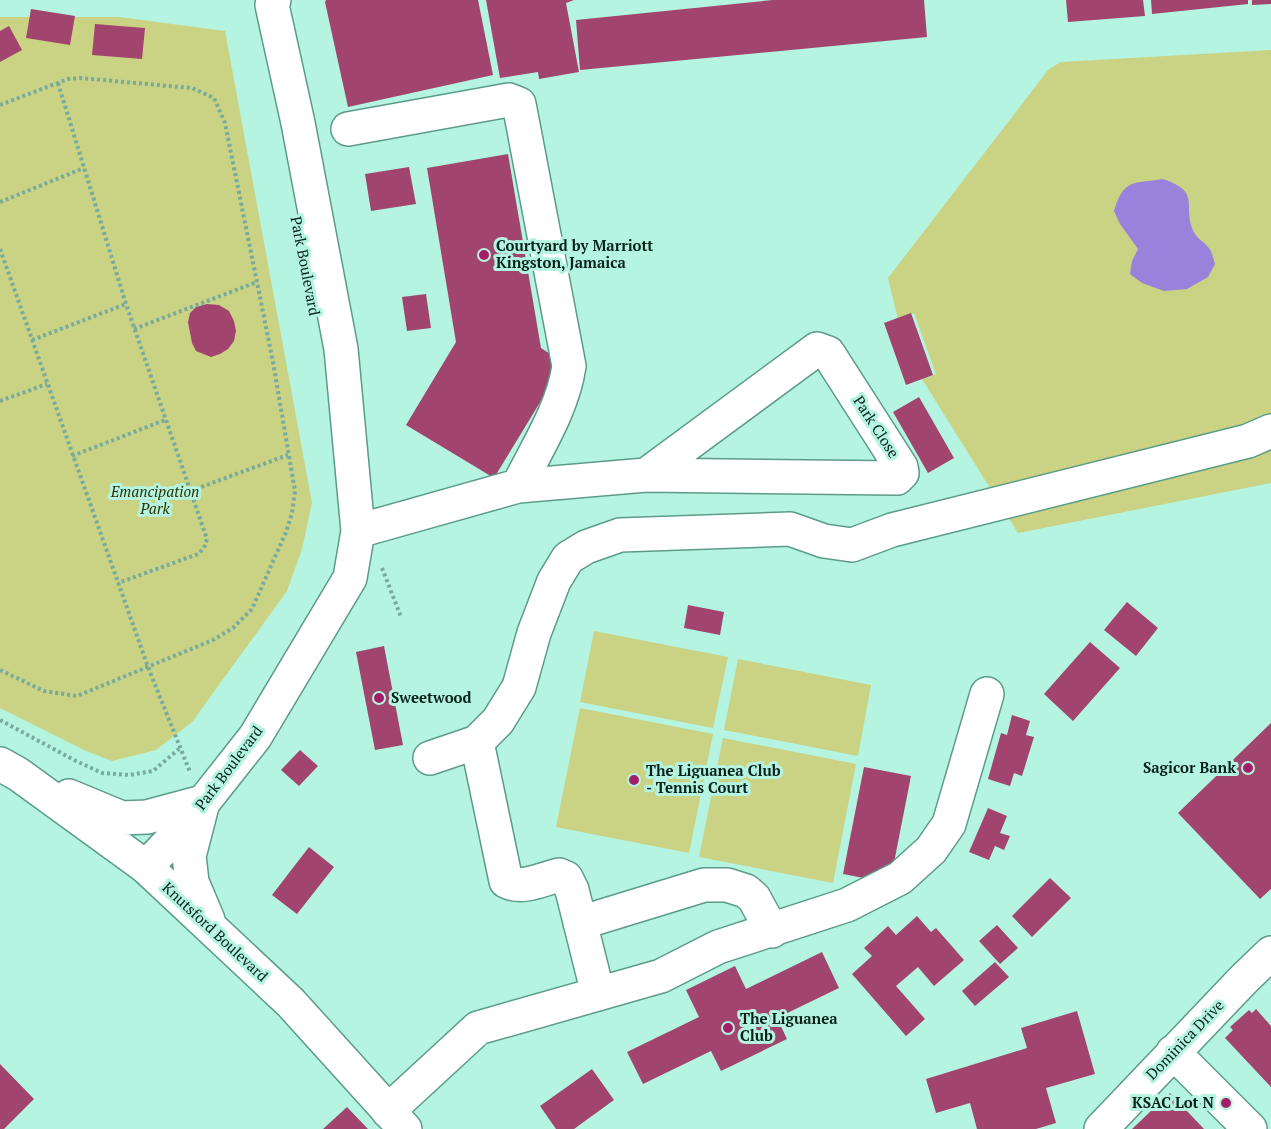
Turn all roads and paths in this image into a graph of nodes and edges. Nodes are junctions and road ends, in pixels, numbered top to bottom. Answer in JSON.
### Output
{"nodes":[{"id":1,"x":252,"y":0,"type":"edge"},
{"id":2,"x":274,"y":0,"type":"edge"},
{"id":3,"x":57,"y":83,"type":"junction"},
{"id":4,"x":0,"y":105,"type":"edge"},
{"id":5,"x":348,"y":129,"type":"dead end"},
{"id":6,"x":84,"y":168,"type":"junction"},
{"id":7,"x":0,"y":202,"type":"edge"},
{"id":8,"x":0,"y":249,"type":"edge"},
{"id":9,"x":257,"y":282,"type":"junction"},
{"id":10,"x":126,"y":304,"type":"junction"},
{"id":11,"x":134,"y":329,"type":"junction"},
{"id":12,"x":32,"y":340,"type":"junction"},
{"id":13,"x":47,"y":384,"type":"junction"},
{"id":14,"x":0,"y":401,"type":"edge"},
{"id":15,"x":165,"y":420,"type":"junction"},
{"id":16,"x":1271,"y":431,"type":"edge"},
{"id":17,"x":288,"y":455,"type":"junction"},
{"id":18,"x":72,"y":456,"type":"junction"},
{"id":19,"x":646,"y":475,"type":"junction"},
{"id":20,"x":518,"y":486,"type":"junction"},
{"id":21,"x":190,"y":491,"type":"junction"},
{"id":22,"x":358,"y":531,"type":"junction"},
{"id":23,"x":118,"y":583,"type":"junction"},
{"id":24,"x":148,"y":667,"type":"junction"},
{"id":25,"x":0,"y":670,"type":"edge"},
{"id":26,"x":987,"y":694,"type":"dead end"},
{"id":27,"x":0,"y":720,"type":"edge"},
{"id":28,"x":477,"y":742,"type":"junction"},
{"id":29,"x":179,"y":748,"type":"junction"},
{"id":30,"x":430,"y":758,"type":"dead end"},
{"id":31,"x":9,"y":769,"type":"edge"},
{"id":32,"x":203,"y":802,"type":"junction"},
{"id":33,"x":146,"y":867,"type":"junction"},
{"id":34,"x":580,"y":923,"type":"junction"},
{"id":35,"x":212,"y":931,"type":"junction"},
{"id":36,"x":772,"y":931,"type":"junction"},
{"id":37,"x":1271,"y":953,"type":"edge"},
{"id":38,"x":598,"y":994,"type":"junction"},
{"id":39,"x":1173,"y":1052,"type":"junction"},
{"id":40,"x":397,"y":1120,"type":"edge"},
{"id":41,"x":1101,"y":1129,"type":"edge"},
{"id":42,"x":1250,"y":1129,"type":"edge"}],
"edges":[{"from":1,"to":22,"type":"street","name":"Park Boulevard"},
{"from":2,"to":22,"type":"street","name":"Park Boulevard"},
{"from":3,"to":4,"type":"path"},
{"from":3,"to":6,"type":"path"},
{"from":3,"to":9,"type":"path"},
{"from":5,"to":20,"type":"street"},
{"from":6,"to":7,"type":"path"},
{"from":6,"to":10,"type":"path"},
{"from":8,"to":12,"type":"path"},
{"from":9,"to":11,"type":"path"},
{"from":9,"to":17,"type":"path"},
{"from":10,"to":11,"type":"path"},
{"from":10,"to":12,"type":"path"},
{"from":11,"to":15,"type":"path"},
{"from":12,"to":13,"type":"path"},
{"from":13,"to":14,"type":"path"},
{"from":13,"to":18,"type":"path"},
{"from":15,"to":18,"type":"path"},
{"from":15,"to":21,"type":"path"},
{"from":16,"to":28,"type":"street"},
{"from":17,"to":21,"type":"path"},
{"from":17,"to":24,"type":"path"},
{"from":18,"to":23,"type":"path"},
{"from":19,"to":19,"type":"street","name":"Park Close"},
{"from":19,"to":20,"type":"street","name":"Park Close"},
{"from":20,"to":22,"type":"street","name":"Park Close"},
{"from":21,"to":23,"type":"path"},
{"from":22,"to":32,"type":"street","name":"Park Boulevard"},
{"from":23,"to":24,"type":"path"},
{"from":24,"to":25,"type":"path"},
{"from":24,"to":29,"type":"path"},
{"from":26,"to":36,"type":"street"},
{"from":27,"to":29,"type":"path"},
{"from":28,"to":30,"type":"street"},
{"from":28,"to":34,"type":"street"},
{"from":29,"to":32,"type":"path"},
{"from":31,"to":32,"type":"street"},
{"from":31,"to":33,"type":"street","name":"Knutsford Boulevard"},
{"from":32,"to":33,"type":"street","name":"Park Boulevard"},
{"from":32,"to":35,"type":"street"},
{"from":33,"to":35,"type":"street","name":"Knutsford Boulevard"},
{"from":34,"to":36,"type":"street"},
{"from":34,"to":38,"type":"street"},
{"from":35,"to":40,"type":"street","name":"Knutsford Boulevard"},
{"from":36,"to":38,"type":"street"},
{"from":37,"to":39,"type":"street","name":"Dominica Drive"},
{"from":38,"to":40,"type":"street"},
{"from":39,"to":41,"type":"street","name":"Dominica Drive"},
{"from":39,"to":42,"type":"street"}]}
